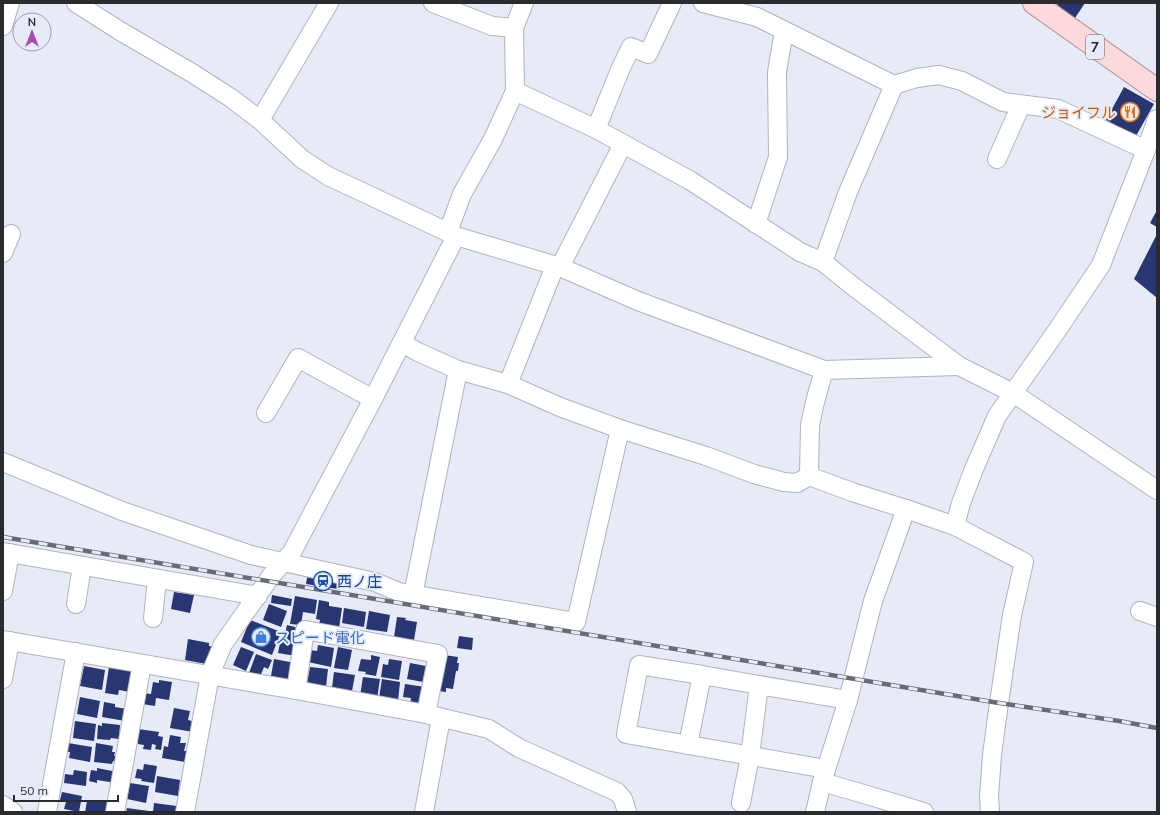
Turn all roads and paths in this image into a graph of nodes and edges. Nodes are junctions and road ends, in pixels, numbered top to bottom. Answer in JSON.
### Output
{"nodes":[{"id":1,"x":10,"y":3,"type":"edge"},
{"id":2,"x":76,"y":3,"type":"edge"},
{"id":3,"x":329,"y":3,"type":"edge"},
{"id":4,"x":433,"y":3,"type":"edge"},
{"id":5,"x":524,"y":3,"type":"edge"},
{"id":6,"x":672,"y":3,"type":"edge"},
{"id":7,"x":703,"y":3,"type":"edge"},
{"id":8,"x":1034,"y":3,"type":"edge"},
{"id":9,"x":760,"y":10,"type":"edge"},
{"id":10,"x":3,"y":26,"type":"edge"},
{"id":11,"x":514,"y":28,"type":"junction"},
{"id":12,"x":784,"y":31,"type":"junction"},
{"id":13,"x":894,"y":85,"type":"junction"},
{"id":14,"x":1157,"y":90,"type":"edge"},
{"id":15,"x":515,"y":91,"type":"junction"},
{"id":16,"x":1021,"y":105,"type":"junction"},
{"id":17,"x":1157,"y":119,"type":"edge"},
{"id":18,"x":260,"y":120,"type":"junction"},
{"id":19,"x":596,"y":129,"type":"junction"},
{"id":20,"x":623,"y":144,"type":"junction"},
{"id":21,"x":1146,"y":150,"type":"junction"},
{"id":22,"x":997,"y":159,"type":"dead end"},
{"id":23,"x":756,"y":224,"type":"junction"},
{"id":24,"x":11,"y":234,"type":"dead end"},
{"id":25,"x":452,"y":234,"type":"junction"},
{"id":26,"x":3,"y":253,"type":"edge"},
{"id":27,"x":823,"y":262,"type":"junction"},
{"id":28,"x":557,"y":267,"type":"junction"},
{"id":29,"x":402,"y":343,"type":"junction"},
{"id":30,"x":959,"y":366,"type":"junction"},
{"id":31,"x":458,"y":370,"type":"junction"},
{"id":32,"x":824,"y":370,"type":"junction"},
{"id":33,"x":508,"y":384,"type":"junction"},
{"id":34,"x":1013,"y":393,"type":"junction"},
{"id":35,"x":373,"y":399,"type":"junction"},
{"id":36,"x":266,"y":413,"type":"dead end"},
{"id":37,"x":620,"y":429,"type":"junction"},
{"id":38,"x":3,"y":462,"type":"edge"},
{"id":39,"x":809,"y":476,"type":"junction"},
{"id":40,"x":1157,"y":490,"type":"edge"},
{"id":41,"x":906,"y":509,"type":"junction"},
{"id":42,"x":955,"y":526,"type":"junction"},
{"id":43,"x":7,"y":553,"type":"edge"},
{"id":44,"x":283,"y":562,"type":"junction"},
{"id":45,"x":82,"y":566,"type":"junction"},
{"id":46,"x":158,"y":579,"type":"junction"},
{"id":47,"x":3,"y":591,"type":"edge"},
{"id":48,"x":413,"y":595,"type":"junction"},
{"id":49,"x":258,"y":596,"type":"junction"},
{"id":50,"x":76,"y":604,"type":"dead end"},
{"id":51,"x":154,"y":618,"type":"dead end"},
{"id":52,"x":6,"y":640,"type":"edge"},
{"id":53,"x":76,"y":652,"type":"junction"},
{"id":54,"x":142,"y":664,"type":"junction"},
{"id":55,"x":702,"y":675,"type":"junction"},
{"id":56,"x":210,"y":676,"type":"junction"},
{"id":57,"x":3,"y":679,"type":"edge"},
{"id":58,"x":759,"y":684,"type":"junction"},
{"id":59,"x":296,"y":690,"type":"junction"},
{"id":60,"x":848,"y":700,"type":"junction"},
{"id":61,"x":434,"y":716,"type":"junction"},
{"id":62,"x":688,"y":744,"type":"junction"},
{"id":63,"x":750,"y":756,"type":"junction"},
{"id":64,"x":824,"y":776,"type":"junction"},
{"id":65,"x":741,"y":803,"type":"dead end"},
{"id":66,"x":3,"y":805,"type":"edge"},
{"id":67,"x":13,"y":812,"type":"edge"},
{"id":68,"x":47,"y":812,"type":"edge"},
{"id":69,"x":115,"y":812,"type":"edge"},
{"id":70,"x":185,"y":812,"type":"edge"},
{"id":71,"x":424,"y":812,"type":"edge"},
{"id":72,"x":627,"y":812,"type":"edge"},
{"id":73,"x":815,"y":812,"type":"edge"},
{"id":74,"x":924,"y":812,"type":"edge"},
{"id":75,"x":990,"y":812,"type":"edge"}],
"edges":[{"from":1,"to":10,"type":"street"},
{"from":2,"to":18,"type":"street"},
{"from":3,"to":18,"type":"street"},
{"from":4,"to":11,"type":"street"},
{"from":5,"to":11,"type":"street"},
{"from":6,"to":19,"type":"street"},
{"from":7,"to":9,"type":"street"},
{"from":8,"to":14,"type":"main road","number":"7"},
{"from":9,"to":12,"type":"street"},
{"from":11,"to":15,"type":"street"},
{"from":12,"to":13,"type":"street"},
{"from":12,"to":23,"type":"street"},
{"from":13,"to":16,"type":"street"},
{"from":13,"to":27,"type":"street"},
{"from":15,"to":19,"type":"street"},
{"from":15,"to":25,"type":"street"},
{"from":16,"to":21,"type":"street"},
{"from":16,"to":22,"type":"street"},
{"from":17,"to":21,"type":"street"},
{"from":18,"to":25,"type":"street"},
{"from":19,"to":20,"type":"street"},
{"from":20,"to":23,"type":"street"},
{"from":20,"to":28,"type":"street"},
{"from":21,"to":34,"type":"street"},
{"from":23,"to":27,"type":"street"},
{"from":24,"to":26,"type":"street"},
{"from":25,"to":28,"type":"street"},
{"from":25,"to":29,"type":"street"},
{"from":27,"to":30,"type":"street"},
{"from":28,"to":32,"type":"street"},
{"from":28,"to":33,"type":"street"},
{"from":29,"to":31,"type":"street"},
{"from":29,"to":35,"type":"street"},
{"from":30,"to":32,"type":"street"},
{"from":30,"to":34,"type":"street"},
{"from":31,"to":33,"type":"street"},
{"from":31,"to":48,"type":"street"},
{"from":32,"to":39,"type":"street"},
{"from":33,"to":37,"type":"street"},
{"from":34,"to":40,"type":"street"},
{"from":34,"to":42,"type":"street"},
{"from":35,"to":36,"type":"street"},
{"from":35,"to":44,"type":"street"},
{"from":37,"to":39,"type":"street"},
{"from":37,"to":48,"type":"street"},
{"from":38,"to":44,"type":"street"},
{"from":39,"to":41,"type":"street"},
{"from":41,"to":42,"type":"street"},
{"from":41,"to":60,"type":"street"},
{"from":42,"to":75,"type":"street"},
{"from":43,"to":45,"type":"street"},
{"from":43,"to":47,"type":"street"},
{"from":44,"to":48,"type":"street"},
{"from":44,"to":49,"type":"street"},
{"from":45,"to":46,"type":"street"},
{"from":45,"to":50,"type":"street"},
{"from":46,"to":49,"type":"street"},
{"from":46,"to":51,"type":"street"},
{"from":49,"to":56,"type":"street"},
{"from":52,"to":53,"type":"street"},
{"from":52,"to":57,"type":"street"},
{"from":53,"to":54,"type":"street"},
{"from":53,"to":68,"type":"street"},
{"from":54,"to":56,"type":"street"},
{"from":54,"to":69,"type":"street"},
{"from":55,"to":58,"type":"street"},
{"from":55,"to":62,"type":"street"},
{"from":55,"to":62,"type":"street"},
{"from":56,"to":59,"type":"street"},
{"from":56,"to":70,"type":"street"},
{"from":58,"to":60,"type":"street"},
{"from":58,"to":63,"type":"street"},
{"from":59,"to":61,"type":"street"},
{"from":59,"to":61,"type":"street"},
{"from":60,"to":64,"type":"street"},
{"from":61,"to":71,"type":"street"},
{"from":61,"to":72,"type":"street"},
{"from":62,"to":63,"type":"street"},
{"from":63,"to":64,"type":"street"},
{"from":63,"to":65,"type":"street"},
{"from":64,"to":73,"type":"street"},
{"from":64,"to":74,"type":"street"},
{"from":66,"to":67,"type":"street"}]}
